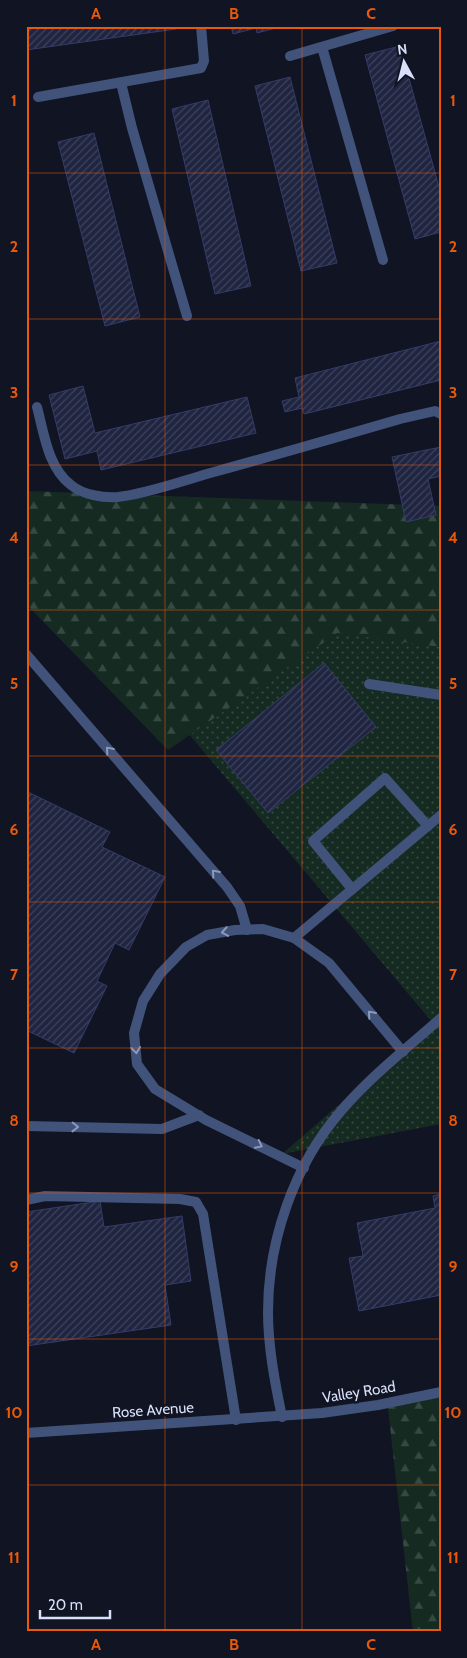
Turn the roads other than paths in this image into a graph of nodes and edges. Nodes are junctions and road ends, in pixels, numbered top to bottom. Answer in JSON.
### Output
{"nodes":[{"id":1,"x":201,"y":26,"type":"edge"},
{"id":2,"x":393,"y":26,"type":"edge"},
{"id":3,"x":322,"y":46,"type":"junction"},
{"id":4,"x":290,"y":56,"type":"dead end"},
{"id":5,"x":121,"y":83,"type":"junction"},
{"id":6,"x":38,"y":97,"type":"dead end"},
{"id":7,"x":383,"y":260,"type":"dead end"},
{"id":8,"x":187,"y":316,"type":"dead end"},
{"id":9,"x":37,"y":407,"type":"dead end"},
{"id":10,"x":441,"y":414,"type":"edge"},
{"id":11,"x":26,"y":654,"type":"edge"},
{"id":12,"x":369,"y":684,"type":"dead end"},
{"id":13,"x":441,"y":695,"type":"edge"},
{"id":14,"x":441,"y":815,"type":"edge"},
{"id":15,"x":428,"y":826,"type":"junction"},
{"id":16,"x":352,"y":889,"type":"junction"},
{"id":17,"x":247,"y":930,"type":"junction"},
{"id":18,"x":294,"y":938,"type":"junction"},
{"id":19,"x":441,"y":1018,"type":"edge"},
{"id":20,"x":403,"y":1052,"type":"junction"},
{"id":21,"x":199,"y":1115,"type":"junction"},
{"id":22,"x":26,"y":1126,"type":"edge"},
{"id":23,"x":304,"y":1168,"type":"junction"},
{"id":24,"x":26,"y":1200,"type":"edge"},
{"id":25,"x":441,"y":1392,"type":"edge"},
{"id":26,"x":282,"y":1417,"type":"junction"},
{"id":27,"x":236,"y":1420,"type":"junction"},
{"id":28,"x":26,"y":1433,"type":"edge"}],
"edges":[{"from":1,"to":5,"type":"street"},
{"from":2,"to":3,"type":"street"},
{"from":3,"to":4,"type":"street"},
{"from":3,"to":7,"type":"street"},
{"from":5,"to":6,"type":"street"},
{"from":5,"to":8,"type":"street"},
{"from":9,"to":10,"type":"street"},
{"from":17,"to":11,"type":"street","one_way":true},
{"from":12,"to":13,"type":"street"},
{"from":14,"to":15,"type":"street"},
{"from":15,"to":16,"type":"street"},
{"from":15,"to":16,"type":"street"},
{"from":16,"to":18,"type":"street"},
{"from":17,"to":18,"type":"street"},
{"from":17,"to":21,"type":"street","one_way":true},
{"from":20,"to":18,"type":"street","one_way":true},
{"from":19,"to":20,"type":"street"},
{"from":20,"to":23,"type":"street"},
{"from":22,"to":21,"type":"street","one_way":true},
{"from":21,"to":23,"type":"street","one_way":true},
{"from":23,"to":26,"type":"street"},
{"from":24,"to":27,"type":"street"},
{"from":25,"to":26,"type":"street","name":"Valley Road"},
{"from":26,"to":27,"type":"street","name":"Rose Avenue"},
{"from":27,"to":28,"type":"street","name":"Rose Avenue"}]}
